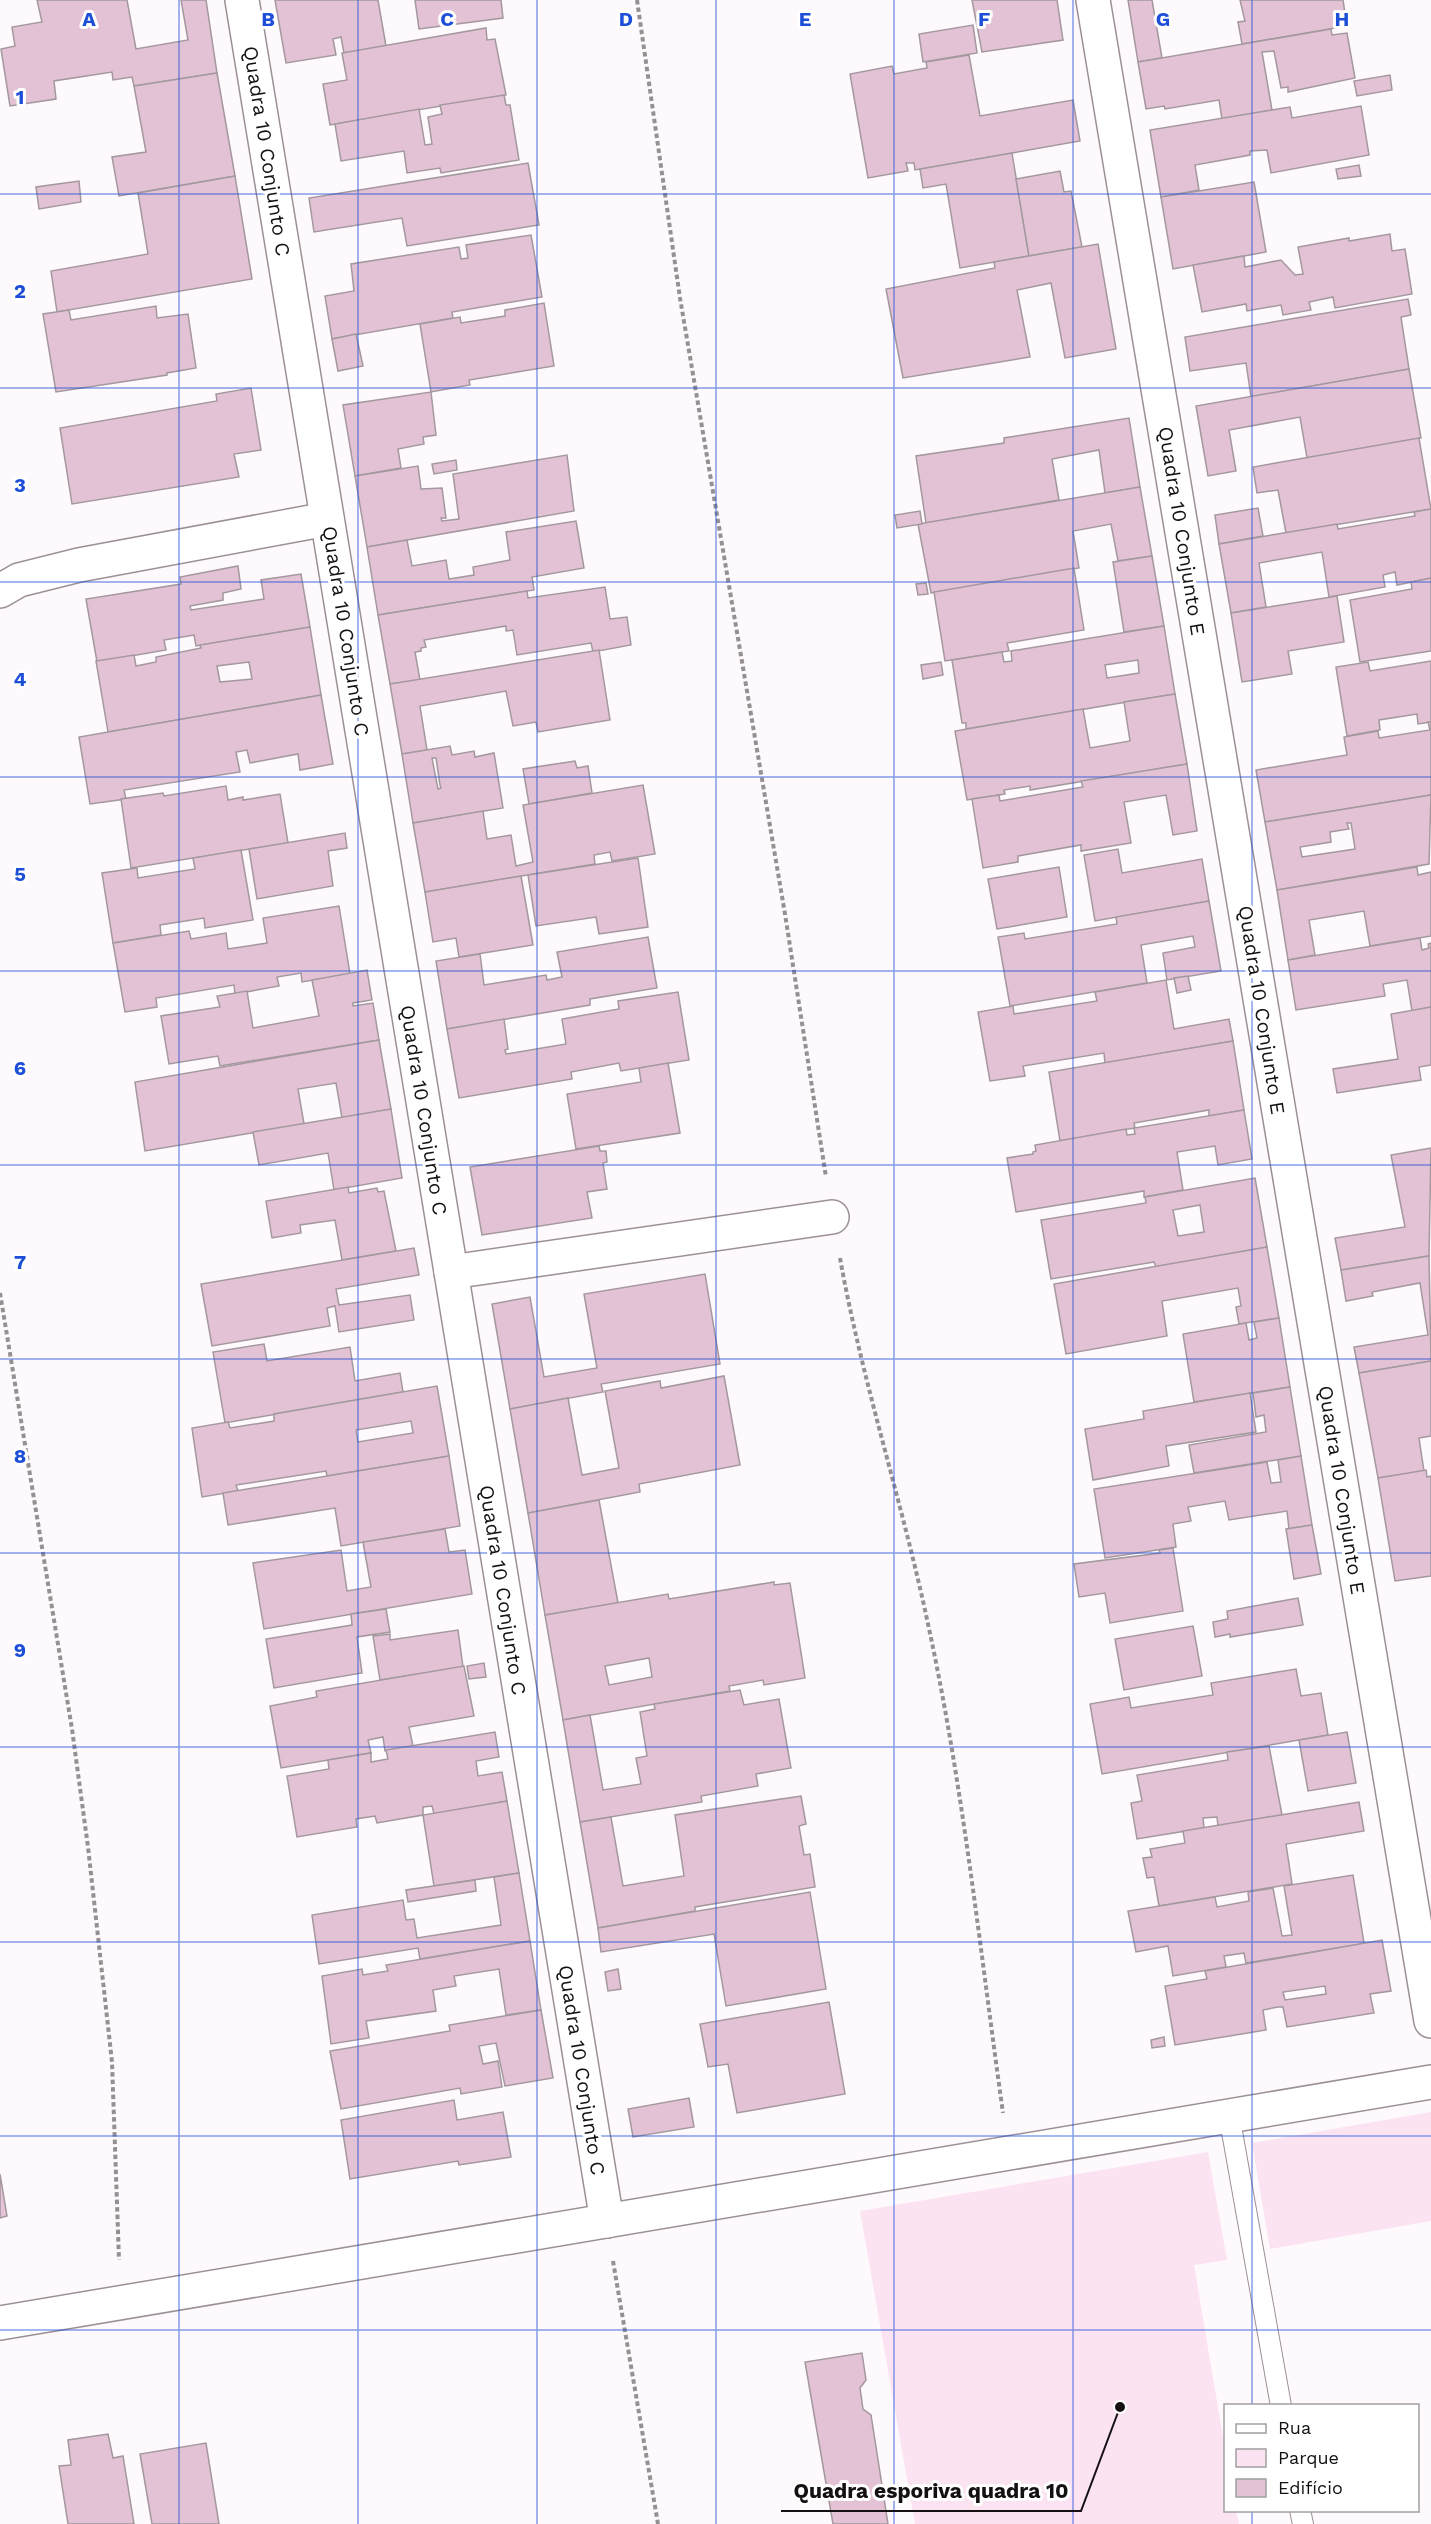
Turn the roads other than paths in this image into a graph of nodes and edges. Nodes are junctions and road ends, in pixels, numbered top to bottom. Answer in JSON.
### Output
{"nodes":[{"id":1,"x":242,"y":0,"type":"edge"},
{"id":2,"x":1093,"y":0,"type":"edge"},
{"id":3,"x":327,"y":519,"type":"junction"},
{"id":4,"x":0,"y":591,"type":"edge"},
{"id":5,"x":832,"y":1217,"type":"road end"},
{"id":6,"x":451,"y":1272,"type":"junction"},
{"id":7,"x":1431,"y":2021,"type":"edge"},
{"id":8,"x":1431,"y":2082,"type":"edge"},
{"id":9,"x":1229,"y":2115,"type":"junction"},
{"id":10,"x":607,"y":2221,"type":"junction"},
{"id":11,"x":0,"y":2323,"type":"edge"},
{"id":12,"x":1281,"y":2404,"type":"edge"}],
"edges":[{"from":1,"to":3,"type":"street","name":"Quadra 10 Conjunto C"},
{"from":2,"to":7,"type":"street","name":"Quadra 10 Conjunto E"},
{"from":3,"to":4,"type":"street"},
{"from":3,"to":6,"type":"street","name":"Quadra 10 Conjunto C"},
{"from":5,"to":6,"type":"street"},
{"from":6,"to":10,"type":"street","name":"Quadra 10 Conjunto C"},
{"from":8,"to":9,"type":"street"},
{"from":9,"to":10,"type":"street"},
{"from":9,"to":12,"type":"lane"},
{"from":10,"to":11,"type":"street"}]}
